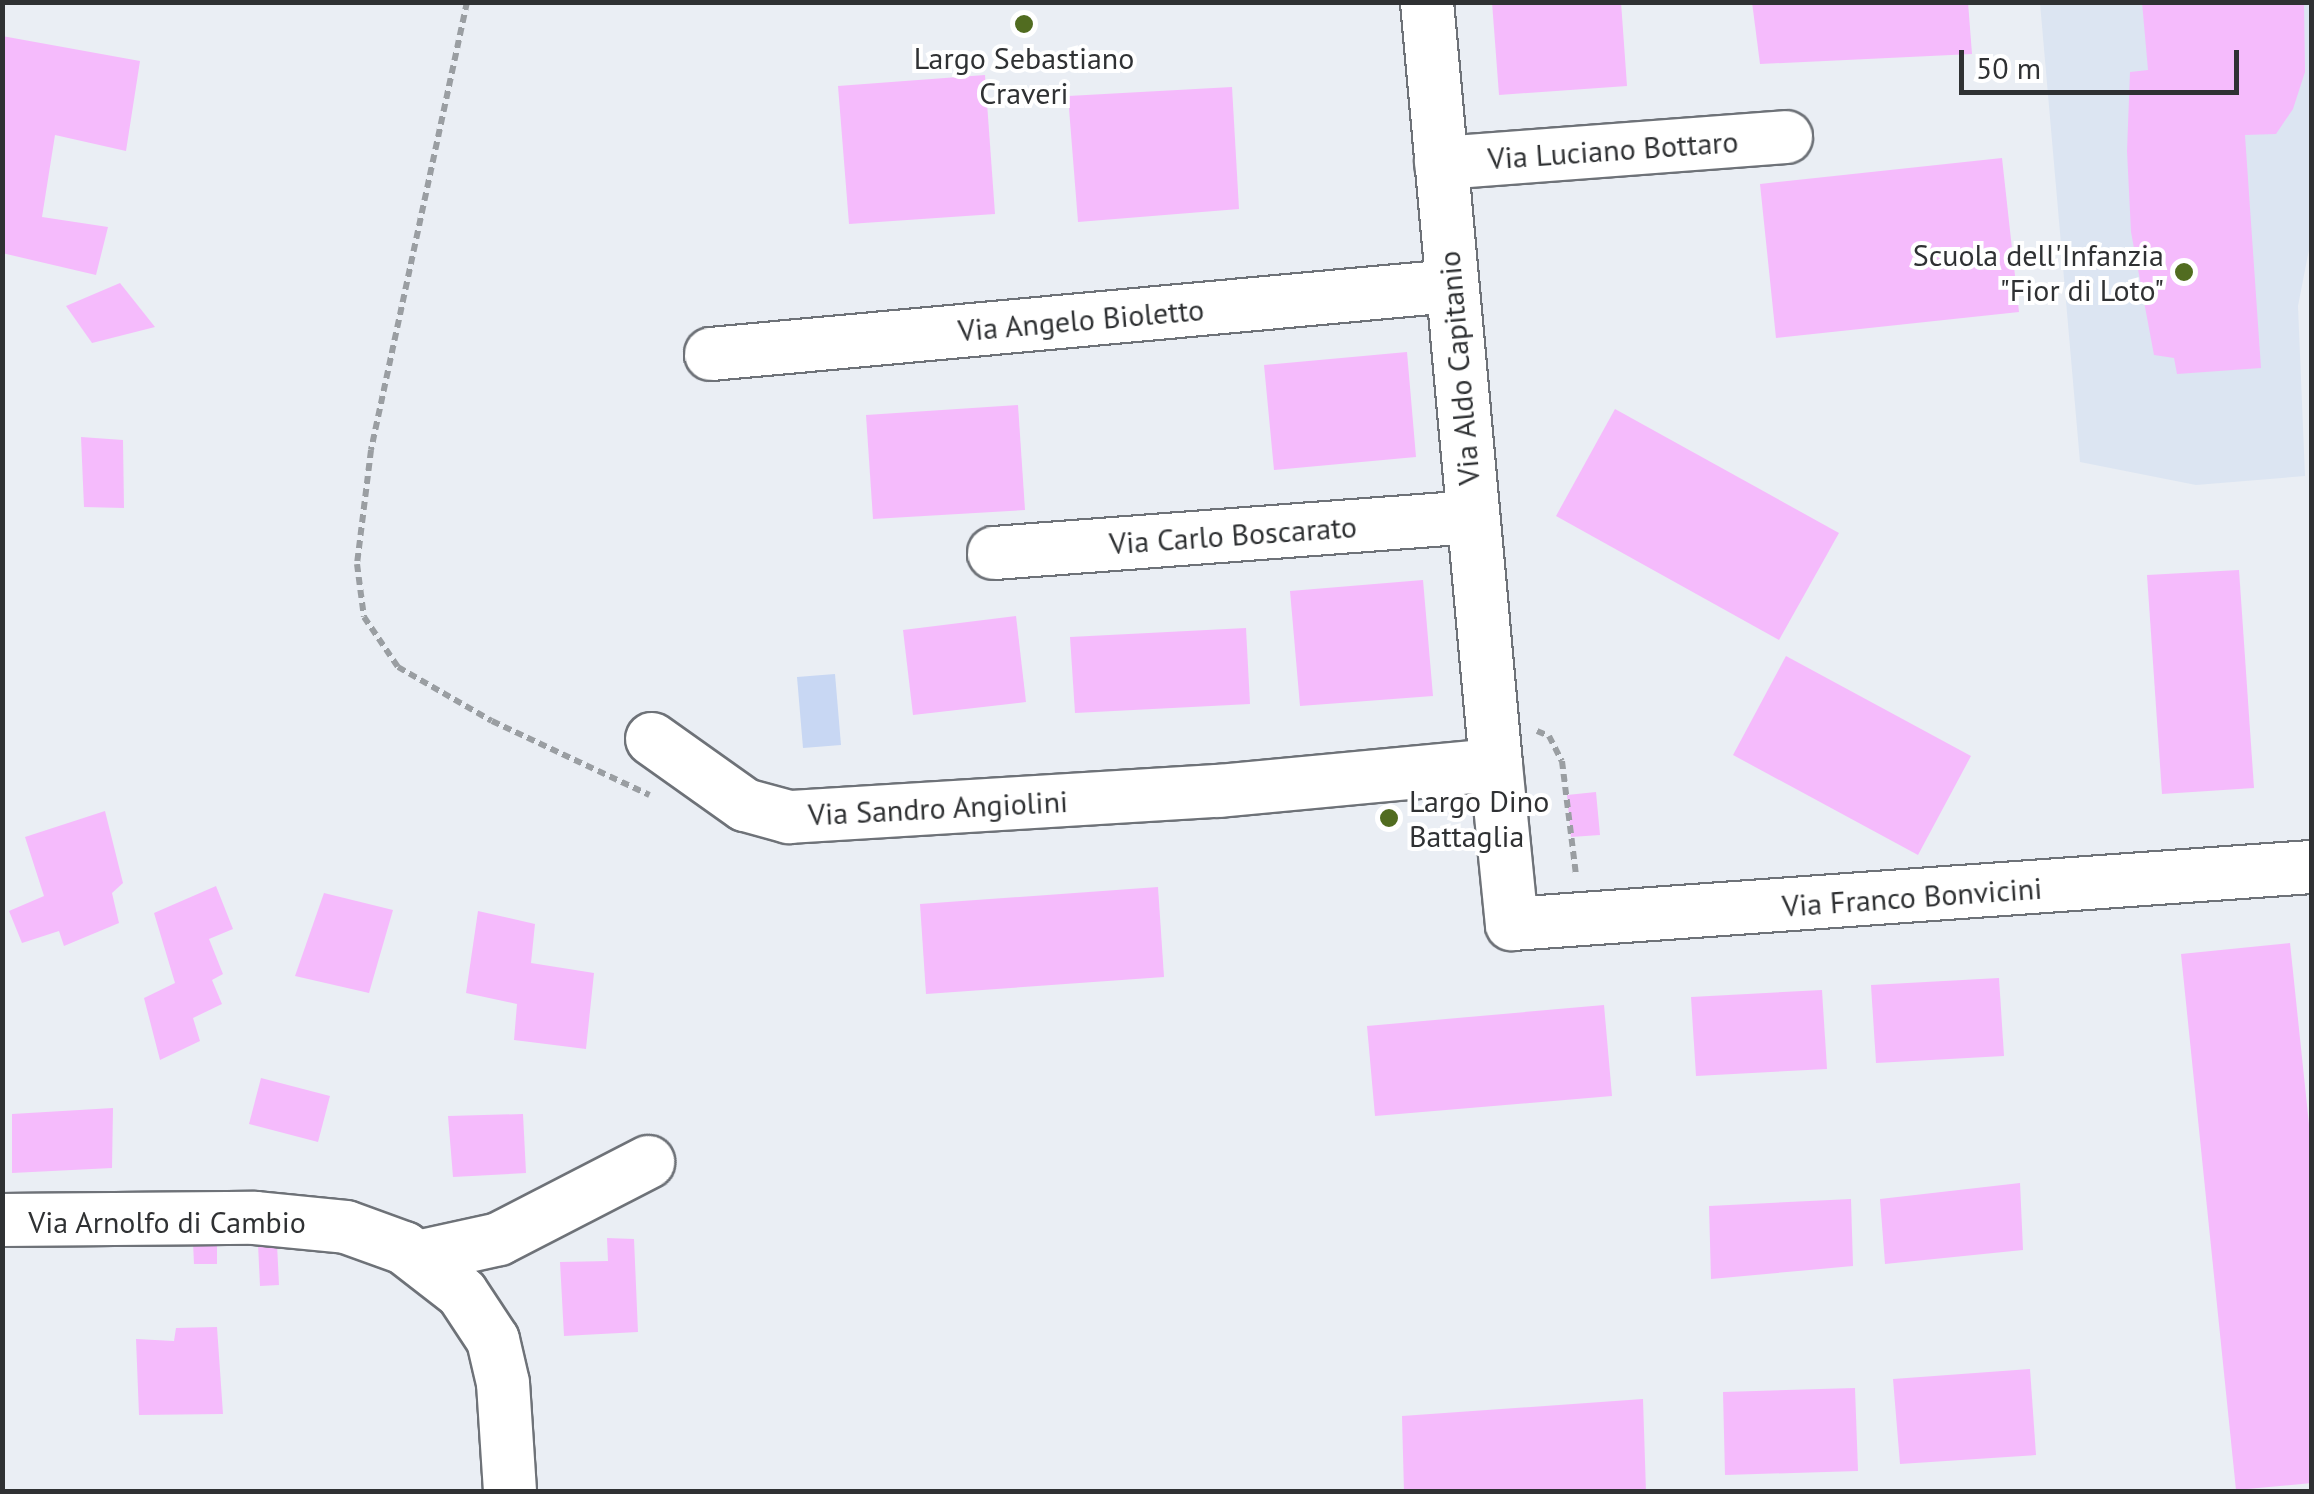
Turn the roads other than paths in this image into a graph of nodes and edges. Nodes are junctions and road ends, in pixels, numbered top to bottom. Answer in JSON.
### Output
{"nodes":[{"id":1,"x":1428,"y":2,"type":"edge"},
{"id":2,"x":1786,"y":137,"type":"dead end"},
{"id":3,"x":1441,"y":163,"type":"junction"},
{"id":4,"x":1451,"y":286,"type":"junction"},
{"id":5,"x":711,"y":354,"type":"dead end"},
{"id":6,"x":1472,"y":517,"type":"junction"},
{"id":7,"x":994,"y":553,"type":"dead end"},
{"id":8,"x":652,"y":739,"type":"dead end"},
{"id":9,"x":1494,"y":749,"type":"junction"},
{"id":10,"x":2312,"y":867,"type":"edge"},
{"id":11,"x":648,"y":1162,"type":"dead end"},
{"id":12,"x":2,"y":1220,"type":"edge"},
{"id":13,"x":418,"y":1257,"type":"junction"},
{"id":14,"x":510,"y":1492,"type":"edge"}],
"edges":[{"from":1,"to":3,"type":"street","name":"Via Aldo Capitanio"},
{"from":2,"to":3,"type":"street","name":"Via Luciano Bottaro"},
{"from":3,"to":4,"type":"street","name":"Via Aldo Capitanio"},
{"from":4,"to":5,"type":"street","name":"Via Angelo Bioletto"},
{"from":4,"to":6,"type":"street","name":"Via Aldo Capitanio"},
{"from":6,"to":7,"type":"street","name":"Via Carlo Boscarato"},
{"from":6,"to":9,"type":"street","name":"Via Aldo Capitanio"},
{"from":8,"to":9,"type":"street","name":"Via Sandro Angiolini"},
{"from":9,"to":10,"type":"street","name":"Via Franco Bonvicini"},
{"from":11,"to":13,"type":"street"},
{"from":12,"to":13,"type":"street","name":"Via Arnolfo di Cambio"},
{"from":13,"to":14,"type":"street","name":"Via Arnolfo di Cambio"}]}
